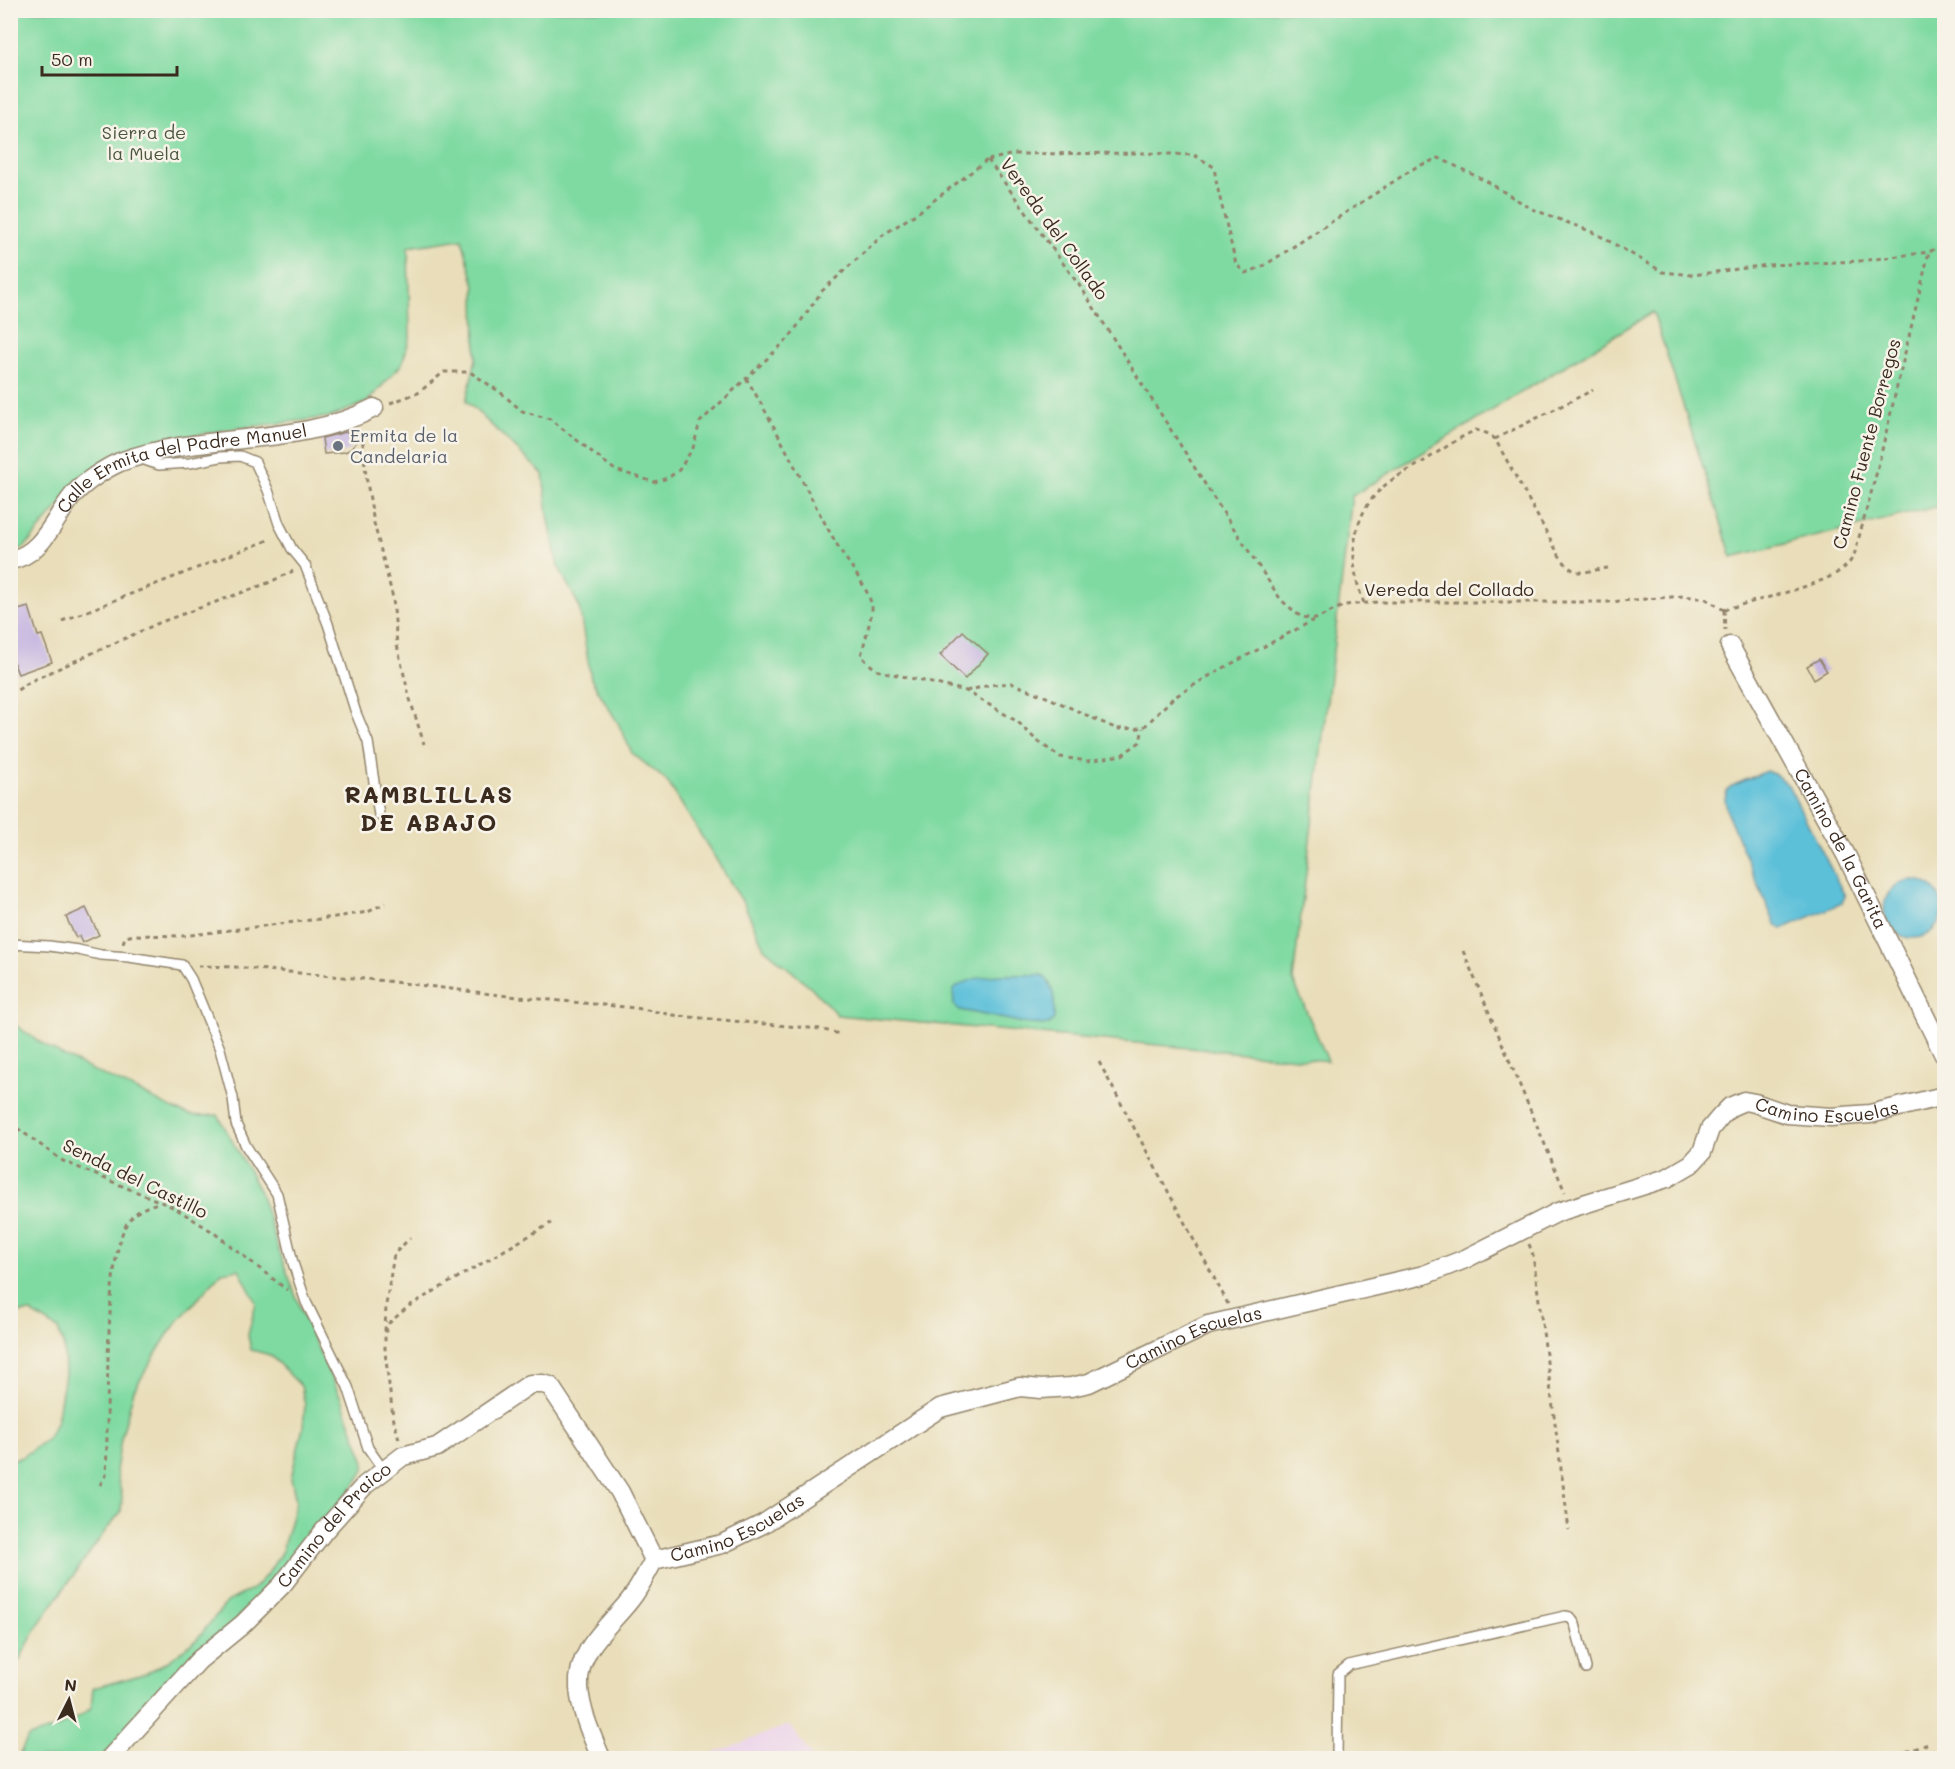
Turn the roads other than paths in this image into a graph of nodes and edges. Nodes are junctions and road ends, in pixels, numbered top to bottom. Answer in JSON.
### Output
{"nodes":[{"id":1,"x":366,"y":412,"type":"road end"},
{"id":2,"x":137,"y":457,"type":"junction"},
{"id":3,"x":10,"y":560,"type":"edge"},
{"id":4,"x":1730,"y":646,"type":"dead end"},
{"id":5,"x":379,"y":815,"type":"dead end"},
{"id":6,"x":10,"y":944,"type":"edge"},
{"id":7,"x":1944,"y":1055,"type":"edge"},
{"id":8,"x":1944,"y":1096,"type":"edge"},
{"id":9,"x":384,"y":1471,"type":"junction"},
{"id":10,"x":654,"y":1560,"type":"junction"},
{"id":11,"x":1586,"y":1668,"type":"dead end"},
{"id":12,"x":110,"y":1758,"type":"edge"},
{"id":13,"x":601,"y":1758,"type":"edge"},
{"id":14,"x":1338,"y":1758,"type":"edge"}],
"edges":[{"from":1,"to":2,"type":"street","name":"Calle Ermita del Padre Manuel"},
{"from":2,"to":3,"type":"street","name":"Calle Ermita del Padre Manuel"},
{"from":2,"to":5,"type":"lane"},
{"from":4,"to":7,"type":"street","name":"Camino de la Garita"},
{"from":6,"to":9,"type":"lane"},
{"from":8,"to":10,"type":"street","name":"Camino Escuelas"},
{"from":9,"to":10,"type":"street","name":"Camino del Praico"},
{"from":9,"to":12,"type":"street","name":"Camino del Praico"},
{"from":10,"to":13,"type":"street","name":"Camino Escuelas"},
{"from":11,"to":14,"type":"lane"}]}
